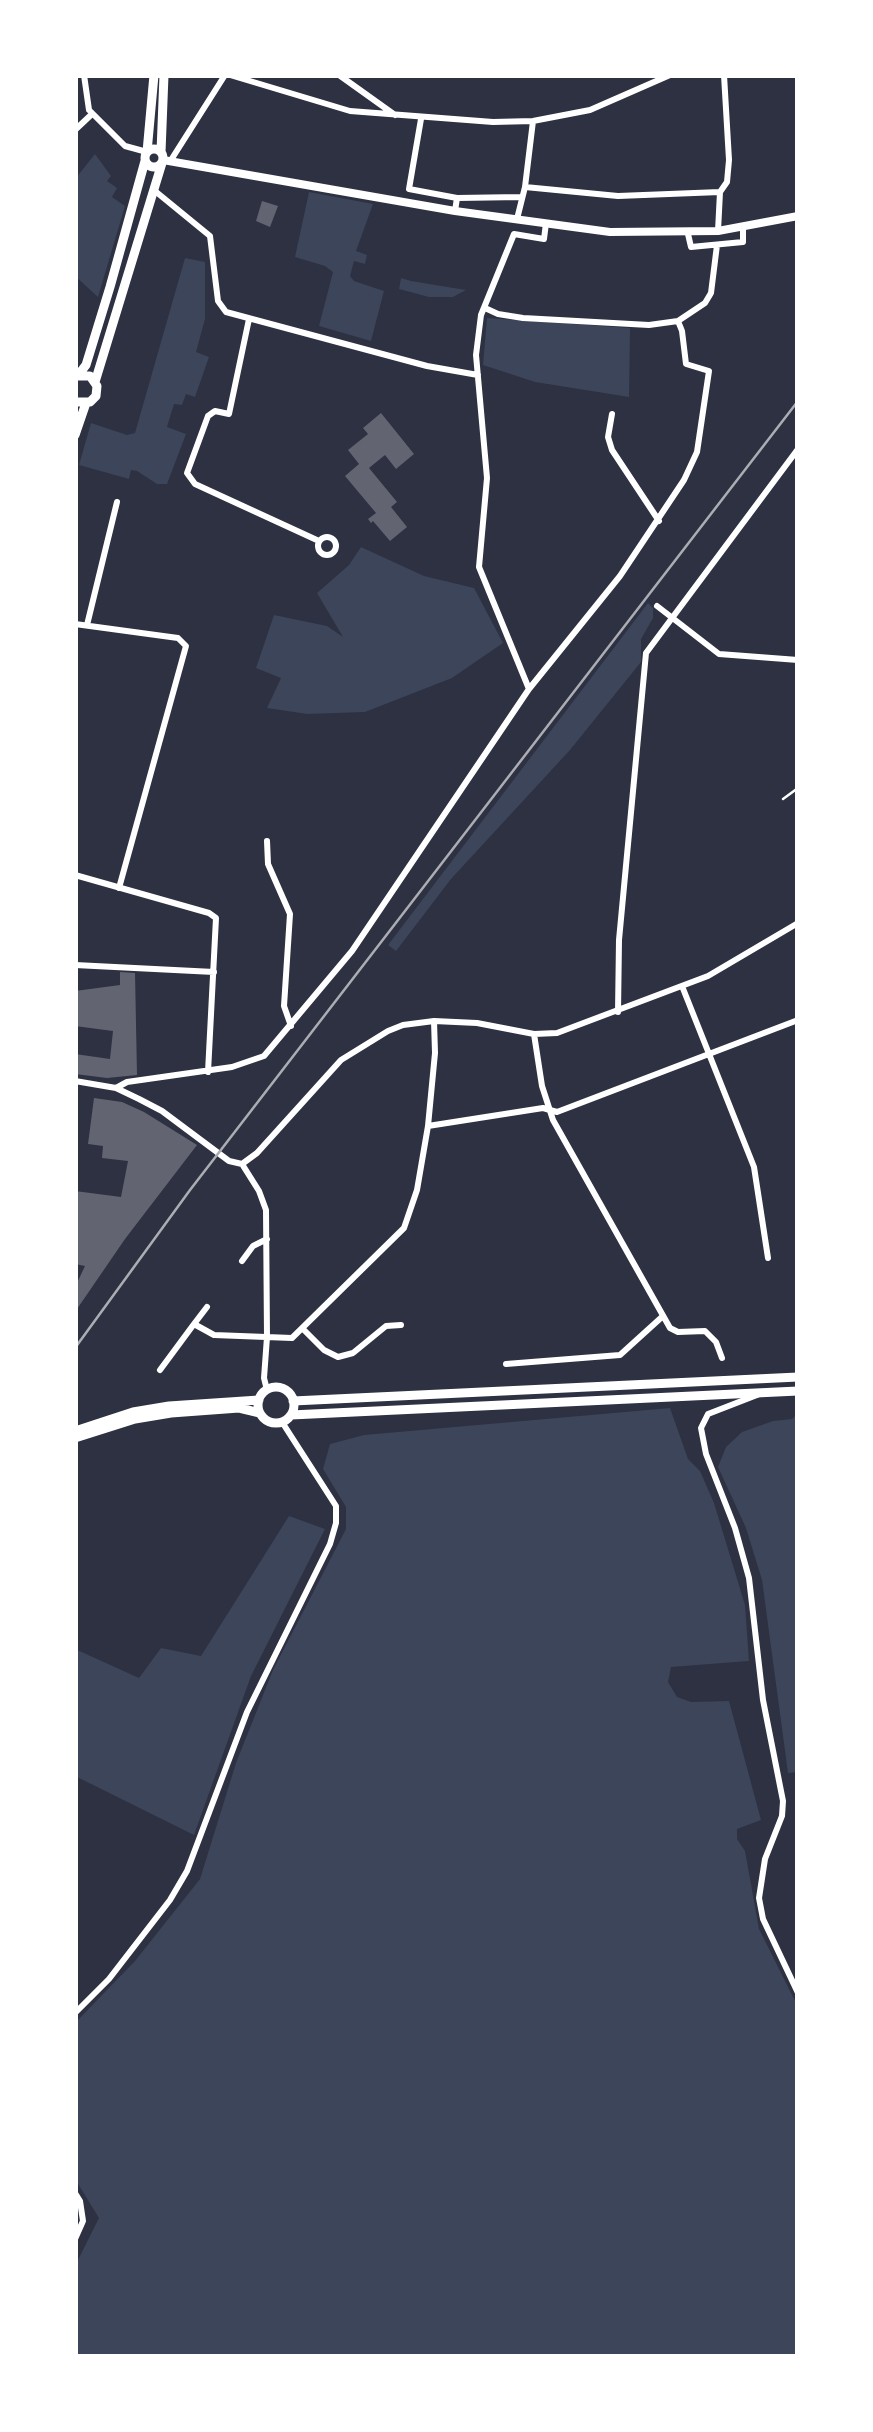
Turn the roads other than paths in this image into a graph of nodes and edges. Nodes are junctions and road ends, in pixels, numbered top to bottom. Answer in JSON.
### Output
{"nodes":[{"id":1,"x":84,"y":75,"type":"edge"},
{"id":2,"x":154,"y":75,"type":"edge"},
{"id":3,"x":164,"y":75,"type":"edge"},
{"id":4,"x":227,"y":75,"type":"edge"},
{"id":5,"x":339,"y":75,"type":"edge"},
{"id":6,"x":670,"y":75,"type":"edge"},
{"id":7,"x":724,"y":75,"type":"edge"},
{"id":8,"x":92,"y":114,"type":"junction"},
{"id":9,"x":396,"y":116,"type":"junction"},
{"id":10,"x":421,"y":119,"type":"junction"},
{"id":11,"x":532,"y":121,"type":"junction"},
{"id":12,"x":75,"y":130,"type":"edge"},
{"id":13,"x":146,"y":157,"type":"junction"},
{"id":14,"x":164,"y":159,"type":"junction"},
{"id":15,"x":525,"y":186,"type":"junction"},
{"id":16,"x":155,"y":191,"type":"junction"},
{"id":17,"x":720,"y":192,"type":"junction"},
{"id":18,"x":522,"y":197,"type":"junction"},
{"id":19,"x":457,"y":198,"type":"junction"},
{"id":20,"x":456,"y":211,"type":"junction"},
{"id":21,"x":798,"y":216,"type":"edge"},
{"id":22,"x":517,"y":220,"type":"junction"},
{"id":23,"x":546,"y":224,"type":"junction"},
{"id":24,"x":743,"y":229,"type":"junction"},
{"id":25,"x":718,"y":232,"type":"junction"},
{"id":26,"x":688,"y":234,"type":"junction"},
{"id":27,"x":717,"y":245,"type":"junction"},
{"id":28,"x":485,"y":308,"type":"junction"},
{"id":29,"x":248,"y":319,"type":"junction"},
{"id":30,"x":678,"y":321,"type":"junction"},
{"id":31,"x":77,"y":375,"type":"edge"},
{"id":32,"x":478,"y":375,"type":"junction"},
{"id":33,"x":96,"y":382,"type":"junction"},
{"id":34,"x":80,"y":402,"type":"edge"},
{"id":35,"x":612,"y":414,"type":"dead end"},
{"id":36,"x":75,"y":435,"type":"edge"},
{"id":37,"x":798,"y":449,"type":"edge"},
{"id":38,"x":117,"y":502,"type":"dead end"},
{"id":39,"x":659,"y":521,"type":"junction"},
{"id":40,"x":319,"y":541,"type":"dead end"},
{"id":41,"x":620,"y":576,"type":"junction"},
{"id":42,"x":630,"y":586,"type":"dead end"},
{"id":43,"x":657,"y":606,"type":"dead end"},
{"id":44,"x":670,"y":617,"type":"junction"},
{"id":45,"x":75,"y":624,"type":"edge"},
{"id":46,"x":87,"y":625,"type":"junction"},
{"id":47,"x":798,"y":660,"type":"edge"},
{"id":48,"x":529,"y":689,"type":"junction"},
{"id":49,"x":267,"y":841,"type":"dead end"},
{"id":50,"x":75,"y":876,"type":"edge"},
{"id":51,"x":119,"y":888,"type":"junction"},
{"id":52,"x":797,"y":927,"type":"edge"},
{"id":53,"x":75,"y":965,"type":"edge"},
{"id":54,"x":214,"y":972,"type":"junction"},
{"id":55,"x":682,"y":986,"type":"junction"},
{"id":56,"x":618,"y":1012,"type":"junction"},
{"id":57,"x":798,"y":1020,"type":"edge"},
{"id":58,"x":434,"y":1021,"type":"junction"},
{"id":59,"x":291,"y":1026,"type":"junction"},
{"id":60,"x":534,"y":1034,"type":"junction"},
{"id":61,"x":710,"y":1055,"type":"junction"},
{"id":62,"x":208,"y":1072,"type":"junction"},
{"id":63,"x":75,"y":1081,"type":"edge"},
{"id":64,"x":116,"y":1088,"type":"junction"},
{"id":65,"x":549,"y":1110,"type":"junction"},
{"id":66,"x":428,"y":1126,"type":"junction"},
{"id":67,"x":242,"y":1164,"type":"junction"},
{"id":68,"x":267,"y":1240,"type":"junction"},
{"id":69,"x":768,"y":1258,"type":"dead end"},
{"id":70,"x":242,"y":1260,"type":"dead end"},
{"id":71,"x":207,"y":1307,"type":"dead end"},
{"id":72,"x":663,"y":1316,"type":"junction"},
{"id":73,"x":194,"y":1324,"type":"junction"},
{"id":74,"x":400,"y":1324,"type":"dead end"},
{"id":75,"x":302,"y":1328,"type":"junction"},
{"id":76,"x":267,"y":1337,"type":"junction"},
{"id":77,"x":722,"y":1358,"type":"dead end"},
{"id":78,"x":506,"y":1364,"type":"dead end"},
{"id":79,"x":160,"y":1370,"type":"dead end"},
{"id":80,"x":798,"y":1377,"type":"edge"},
{"id":81,"x":267,"y":1390,"type":"junction"},
{"id":82,"x":798,"y":1390,"type":"edge"},
{"id":83,"x":768,"y":1391,"type":"junction"},
{"id":84,"x":700,"y":1393,"type":"junction"},
{"id":85,"x":259,"y":1400,"type":"junction"},
{"id":86,"x":293,"y":1401,"type":"junction"},
{"id":87,"x":260,"y":1414,"type":"junction"},
{"id":88,"x":708,"y":1414,"type":"junction"},
{"id":89,"x":286,"y":1418,"type":"junction"},
{"id":90,"x":75,"y":1434,"type":"edge"},
{"id":91,"x":798,"y":1992,"type":"edge"},
{"id":92,"x":75,"y":2013,"type":"edge"},
{"id":93,"x":75,"y":2193,"type":"edge"},
{"id":94,"x":75,"y":2239,"type":"edge"}],
"edges":[{"from":1,"to":8,"type":"street"},
{"from":2,"to":13,"type":"main road"},
{"from":3,"to":14,"type":"main road"},
{"from":4,"to":9,"type":"street"},
{"from":4,"to":14,"type":"street"},
{"from":5,"to":9,"type":"street"},
{"from":6,"to":11,"type":"street"},
{"from":7,"to":17,"type":"street"},
{"from":8,"to":12,"type":"street"},
{"from":8,"to":13,"type":"street"},
{"from":9,"to":10,"type":"street"},
{"from":10,"to":11,"type":"street"},
{"from":10,"to":19,"type":"street"},
{"from":11,"to":15,"type":"street"},
{"from":13,"to":14,"type":"main road"},
{"from":13,"to":14,"type":"main road"},
{"from":13,"to":31,"type":"main road"},
{"from":14,"to":16,"type":"main road"},
{"from":14,"to":20,"type":"street"},
{"from":15,"to":17,"type":"street"},
{"from":15,"to":18,"type":"street"},
{"from":16,"to":29,"type":"street"},
{"from":16,"to":33,"type":"main road"},
{"from":17,"to":25,"type":"street"},
{"from":18,"to":19,"type":"street"},
{"from":18,"to":22,"type":"street"},
{"from":19,"to":20,"type":"street"},
{"from":20,"to":22,"type":"street"},
{"from":21,"to":24,"type":"street"},
{"from":22,"to":23,"type":"street"},
{"from":23,"to":26,"type":"street"},
{"from":23,"to":28,"type":"street"},
{"from":24,"to":25,"type":"street"},
{"from":24,"to":27,"type":"street"},
{"from":25,"to":26,"type":"street"},
{"from":26,"to":27,"type":"street"},
{"from":27,"to":30,"type":"street"},
{"from":28,"to":30,"type":"street"},
{"from":28,"to":32,"type":"street"},
{"from":29,"to":32,"type":"street"},
{"from":29,"to":40,"type":"street"},
{"from":30,"to":39,"type":"street"},
{"from":31,"to":33,"type":"main road"},
{"from":32,"to":48,"type":"street"},
{"from":33,"to":34,"type":"main road"},
{"from":34,"to":36,"type":"main road"},
{"from":35,"to":39,"type":"street"},
{"from":37,"to":44,"type":"street"},
{"from":38,"to":46,"type":"street"},
{"from":39,"to":41,"type":"street"},
{"from":41,"to":42,"type":"street"},
{"from":41,"to":48,"type":"street"},
{"from":43,"to":44,"type":"street"},
{"from":44,"to":47,"type":"street"},
{"from":44,"to":56,"type":"street"},
{"from":45,"to":46,"type":"street"},
{"from":46,"to":51,"type":"street"},
{"from":48,"to":59,"type":"street"},
{"from":49,"to":59,"type":"street"},
{"from":50,"to":51,"type":"street"},
{"from":51,"to":54,"type":"street"},
{"from":52,"to":55,"type":"street"},
{"from":53,"to":54,"type":"street"},
{"from":54,"to":62,"type":"street"},
{"from":55,"to":56,"type":"street"},
{"from":55,"to":61,"type":"street"},
{"from":56,"to":60,"type":"street"},
{"from":57,"to":61,"type":"street"},
{"from":58,"to":60,"type":"street"},
{"from":58,"to":66,"type":"street"},
{"from":58,"to":67,"type":"street"},
{"from":59,"to":62,"type":"street"},
{"from":60,"to":65,"type":"street"},
{"from":61,"to":65,"type":"street"},
{"from":61,"to":69,"type":"street"},
{"from":62,"to":64,"type":"street"},
{"from":63,"to":64,"type":"street"},
{"from":64,"to":67,"type":"street"},
{"from":65,"to":66,"type":"street"},
{"from":65,"to":72,"type":"street"},
{"from":66,"to":75,"type":"street"},
{"from":67,"to":68,"type":"street"},
{"from":68,"to":70,"type":"street"},
{"from":68,"to":76,"type":"street"},
{"from":71,"to":73,"type":"street"},
{"from":72,"to":77,"type":"street"},
{"from":72,"to":78,"type":"street"},
{"from":73,"to":76,"type":"street"},
{"from":73,"to":79,"type":"street"},
{"from":74,"to":75,"type":"street"},
{"from":75,"to":76,"type":"street"},
{"from":76,"to":81,"type":"street"},
{"from":80,"to":86,"type":"main road"},
{"from":81,"to":85,"type":"main road"},
{"from":81,"to":86,"type":"main road"},
{"from":82,"to":83,"type":"main road"},
{"from":83,"to":84,"type":"main road"},
{"from":83,"to":88,"type":"street"},
{"from":84,"to":88,"type":"street"},
{"from":84,"to":89,"type":"main road"},
{"from":85,"to":87,"type":"main road"},
{"from":85,"to":90,"type":"main road"},
{"from":86,"to":89,"type":"main road"},
{"from":87,"to":89,"type":"main road"},
{"from":87,"to":90,"type":"main road"},
{"from":88,"to":91,"type":"street"},
{"from":89,"to":92,"type":"street"},
{"from":93,"to":94,"type":"street"}]}
